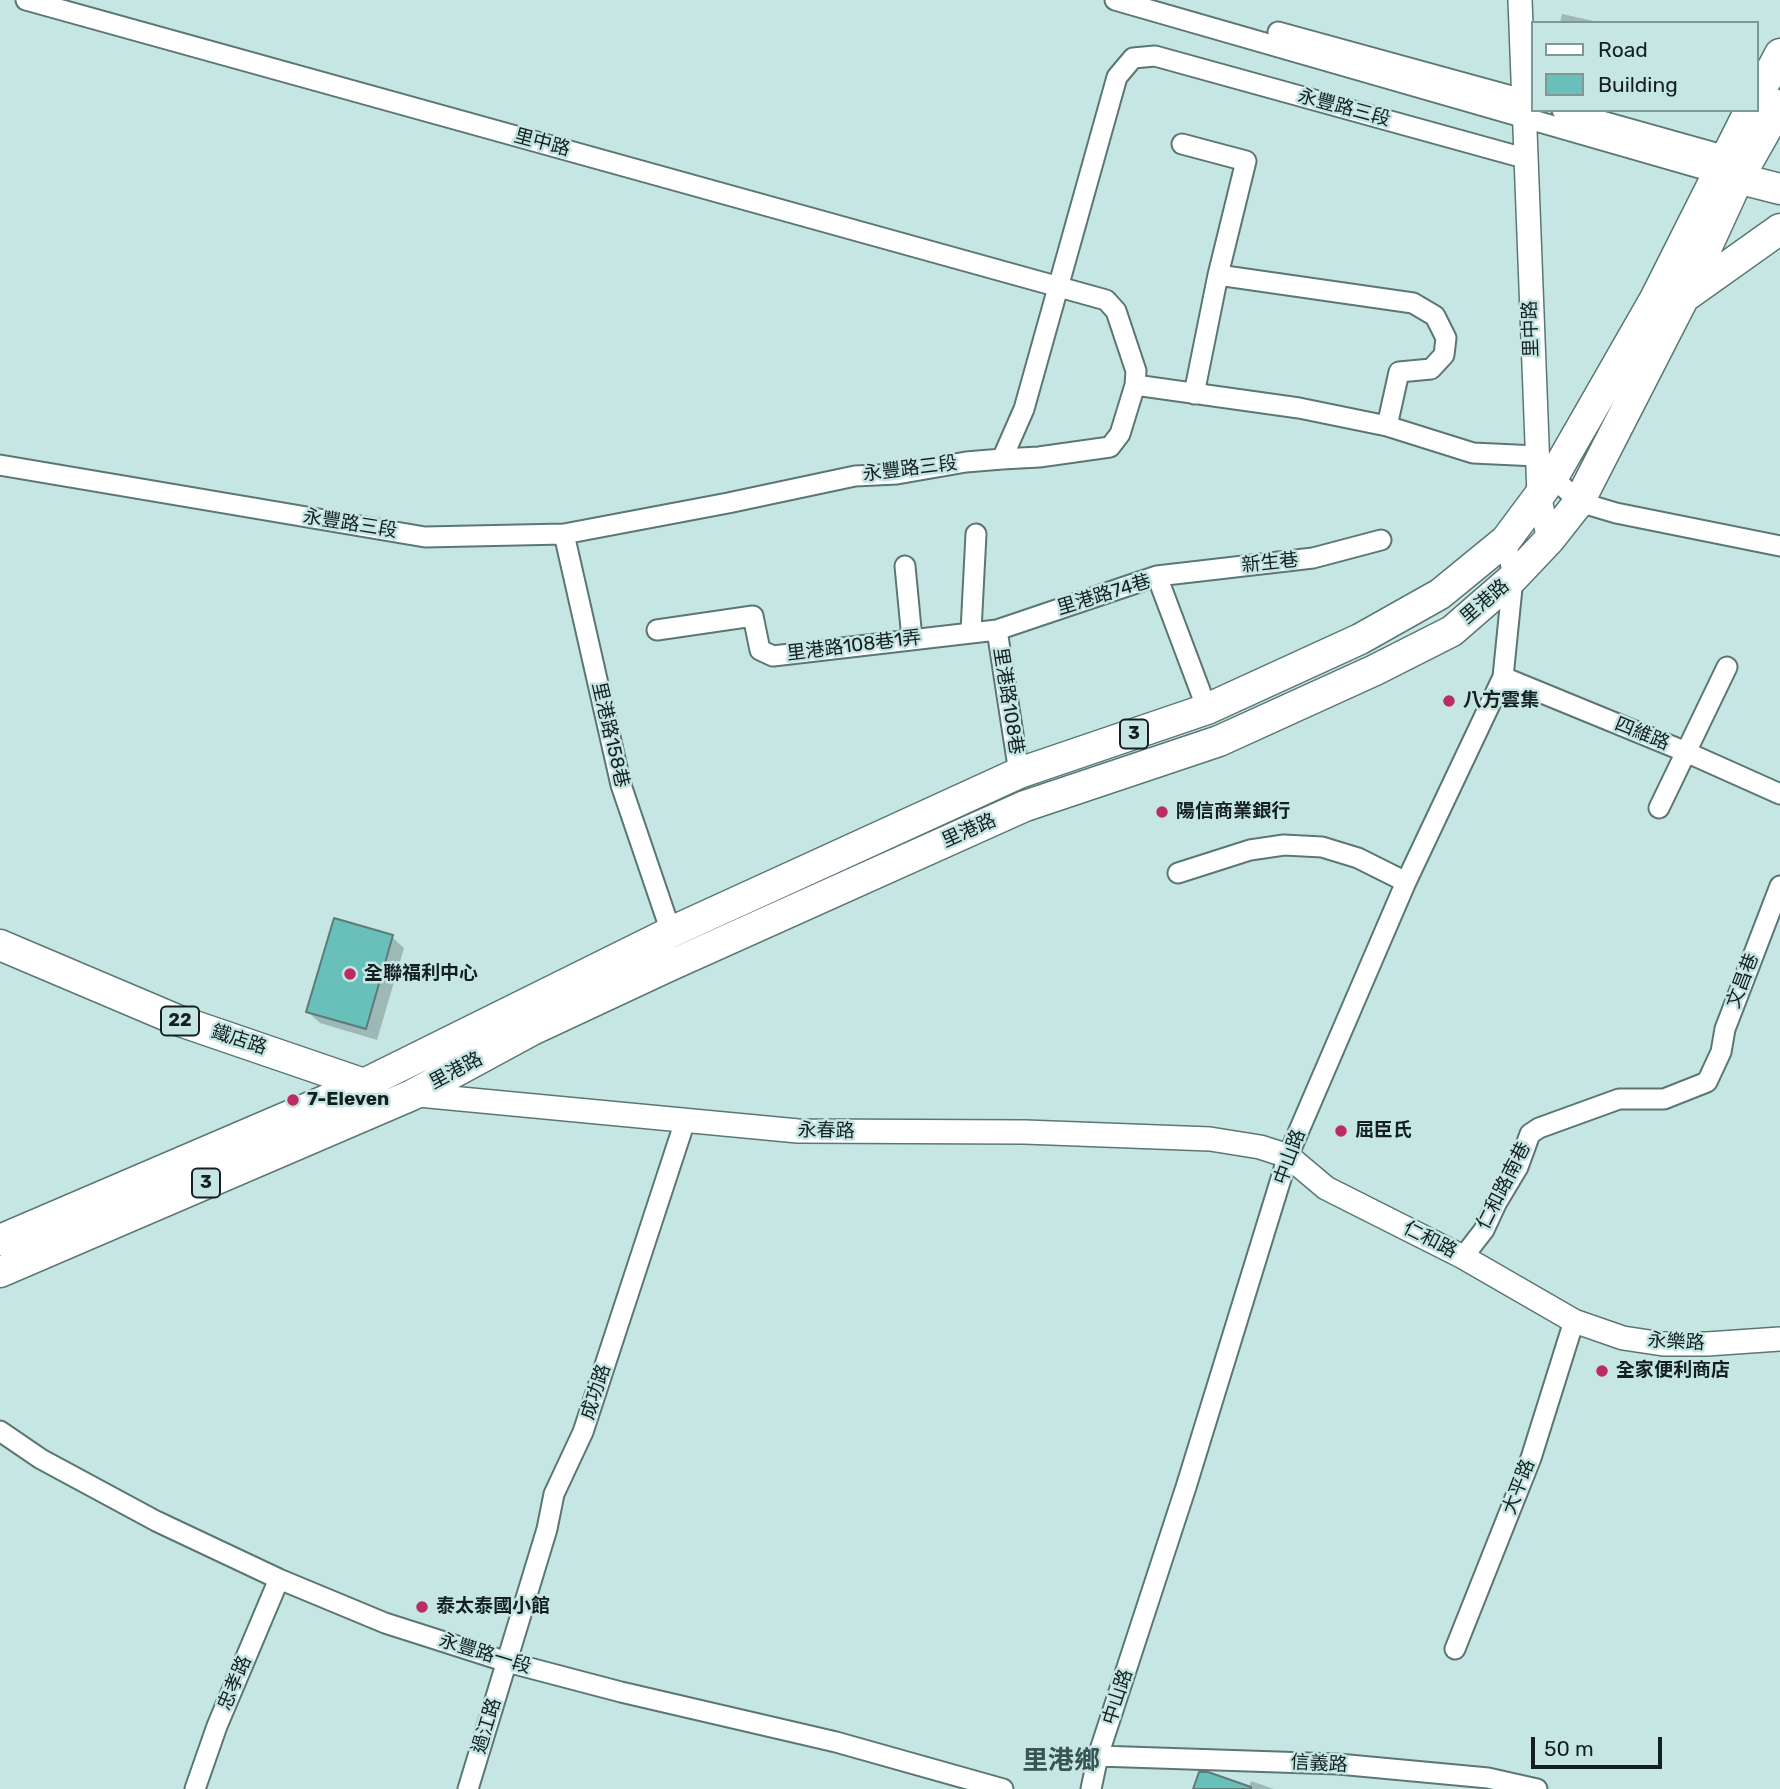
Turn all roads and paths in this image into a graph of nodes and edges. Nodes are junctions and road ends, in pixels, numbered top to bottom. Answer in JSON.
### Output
{"nodes":[{"id":1,"x":26,"y":0,"type":"edge"},
{"id":2,"x":1115,"y":0,"type":"edge"},
{"id":3,"x":1160,"y":0,"type":"edge"},
{"id":4,"x":1520,"y":0,"type":"edge"},
{"id":5,"x":1780,"y":54,"type":"edge"},
{"id":6,"x":1759,"y":93,"type":"edge"},
{"id":7,"x":1780,"y":105,"type":"edge"},
{"id":8,"x":1527,"y":106,"type":"edge"},
{"id":9,"x":1547,"y":112,"type":"edge"},
{"id":10,"x":1568,"y":112,"type":"edge"},
{"id":11,"x":1749,"y":112,"type":"edge"},
{"id":12,"x":1182,"y":144,"type":"dead end"},
{"id":13,"x":1524,"y":158,"type":"junction"},
{"id":14,"x":1733,"y":167,"type":"junction"},
{"id":15,"x":1780,"y":168,"type":"edge"},
{"id":16,"x":1780,"y":189,"type":"edge"},
{"id":17,"x":1780,"y":229,"type":"edge"},
{"id":18,"x":1218,"y":275,"type":"junction"},
{"id":19,"x":1058,"y":285,"type":"junction"},
{"id":20,"x":1683,"y":299,"type":"junction"},
{"id":21,"x":1135,"y":385,"type":"junction"},
{"id":22,"x":1194,"y":394,"type":"junction"},
{"id":23,"x":1387,"y":426,"type":"junction"},
{"id":24,"x":1002,"y":459,"type":"junction"},
{"id":25,"x":0,"y":465,"type":"edge"},
{"id":26,"x":1543,"y":476,"type":"junction"},
{"id":27,"x":1579,"y":502,"type":"junction"},
{"id":28,"x":564,"y":534,"type":"junction"},
{"id":29,"x":976,"y":534,"type":"dead end"},
{"id":30,"x":1381,"y":540,"type":"dead end"},
{"id":31,"x":1506,"y":540,"type":"junction"},
{"id":32,"x":1549,"y":540,"type":"junction"},
{"id":33,"x":1780,"y":546,"type":"edge"},
{"id":34,"x":905,"y":566,"type":"dead end"},
{"id":35,"x":1157,"y":576,"type":"junction"},
{"id":36,"x":1513,"y":578,"type":"junction"},
{"id":37,"x":657,"y":630,"type":"dead end"},
{"id":38,"x":997,"y":630,"type":"junction"},
{"id":39,"x":971,"y":631,"type":"junction"},
{"id":40,"x":912,"y":639,"type":"junction"},
{"id":41,"x":1727,"y":667,"type":"dead end"},
{"id":42,"x":1503,"y":677,"type":"junction"},
{"id":43,"x":1207,"y":709,"type":"junction"},
{"id":44,"x":1686,"y":752,"type":"junction"},
{"id":45,"x":1019,"y":773,"type":"junction"},
{"id":46,"x":1780,"y":794,"type":"edge"},
{"id":47,"x":1659,"y":808,"type":"dead end"},
{"id":48,"x":1178,"y":873,"type":"dead end"},
{"id":49,"x":1406,"y":882,"type":"junction"},
{"id":50,"x":1780,"y":886,"type":"edge"},
{"id":51,"x":671,"y":932,"type":"junction"},
{"id":52,"x":0,"y":945,"type":"edge"},
{"id":53,"x":1711,"y":1077,"type":"joint"},
{"id":54,"x":364,"y":1084,"type":"junction"},
{"id":55,"x":412,"y":1095,"type":"junction"},
{"id":56,"x":685,"y":1121,"type":"junction"},
{"id":57,"x":1288,"y":1156,"type":"junction"},
{"id":58,"x":0,"y":1240,"type":"edge"},
{"id":59,"x":1463,"y":1257,"type":"junction"},
{"id":60,"x":0,"y":1272,"type":"edge"},
{"id":61,"x":1574,"y":1321,"type":"junction"},
{"id":62,"x":1780,"y":1339,"type":"edge"},
{"id":63,"x":0,"y":1431,"type":"edge"},
{"id":64,"x":279,"y":1579,"type":"junction"},
{"id":65,"x":1455,"y":1649,"type":"dead end"},
{"id":66,"x":507,"y":1662,"type":"junction"},
{"id":67,"x":1098,"y":1756,"type":"junction"},
{"id":68,"x":195,"y":1789,"type":"edge"},
{"id":69,"x":468,"y":1789,"type":"edge"},
{"id":70,"x":1003,"y":1789,"type":"edge"},
{"id":71,"x":1091,"y":1789,"type":"edge"},
{"id":72,"x":1537,"y":1789,"type":"edge"}],
"edges":[{"from":1,"to":19,"type":"street","name":"里中路"},
{"from":2,"to":8,"type":"street"},
{"from":3,"to":8,"type":"street"},
{"from":4,"to":8,"type":"street","name":"里中路"},
{"from":5,"to":6,"type":"main road"},
{"from":7,"to":14,"type":"main road","number":"3"},
{"from":8,"to":13,"type":"street","name":"里中路"},
{"from":9,"to":14,"type":"street"},
{"from":10,"to":14,"type":"street"},
{"from":11,"to":14,"type":"main road","number":"3"},
{"from":12,"to":18,"type":"street"},
{"from":13,"to":19,"type":"street","name":"永豐路三段"},
{"from":13,"to":26,"type":"street","name":"里中路"},
{"from":14,"to":15,"type":"main road"},
{"from":14,"to":16,"type":"main road"},
{"from":14,"to":20,"type":"main road","name":"里港路","number":"3"},
{"from":14,"to":26,"type":"main road","name":"里港路","number":"3"},
{"from":17,"to":20,"type":"main road"},
{"from":18,"to":22,"type":"street"},
{"from":18,"to":23,"type":"street"},
{"from":19,"to":21,"type":"street","name":"里中路"},
{"from":19,"to":24,"type":"street","name":"永豐路三段"},
{"from":20,"to":27,"type":"main road","name":"里港路","number":"3"},
{"from":21,"to":22,"type":"street"},
{"from":21,"to":24,"type":"street"},
{"from":22,"to":23,"type":"street"},
{"from":23,"to":26,"type":"street"},
{"from":24,"to":28,"type":"street","name":"永豐路三段"},
{"from":25,"to":28,"type":"street","name":"永豐路三段"},
{"from":26,"to":27,"type":"street"},
{"from":26,"to":31,"type":"main road","name":"里港路","number":"3"},
{"from":26,"to":32,"type":"street","name":"里中路"},
{"from":27,"to":32,"type":"main road","name":"里港路","number":"3"},
{"from":27,"to":33,"type":"street"},
{"from":28,"to":51,"type":"street","name":"里港路158巷"},
{"from":29,"to":39,"type":"street","name":"里港路108巷"},
{"from":30,"to":35,"type":"street","name":"新生巷"},
{"from":31,"to":36,"type":"street","name":"中山路"},
{"from":31,"to":43,"type":"main road","name":"里港路","number":"3"},
{"from":32,"to":36,"type":"main road","name":"里港路","number":"3"},
{"from":34,"to":40,"type":"street"},
{"from":35,"to":38,"type":"street","name":"里港路74巷"},
{"from":35,"to":43,"type":"street","name":"里港路74巷"},
{"from":36,"to":42,"type":"street","name":"中山路"},
{"from":36,"to":55,"type":"main road","name":"里港路","number":"3"},
{"from":37,"to":40,"type":"street","name":"里港路108巷1弄"},
{"from":38,"to":39,"type":"street","name":"里港路108巷1弄"},
{"from":38,"to":45,"type":"street","name":"里港路108巷"},
{"from":39,"to":40,"type":"street","name":"里港路108巷1弄"},
{"from":41,"to":44,"type":"street"},
{"from":42,"to":44,"type":"street","name":"四維路"},
{"from":42,"to":49,"type":"street","name":"中山路"},
{"from":43,"to":45,"type":"main road","name":"里港路","number":"3"},
{"from":44,"to":46,"type":"street","name":"四維路"},
{"from":44,"to":47,"type":"street"},
{"from":45,"to":51,"type":"main road","name":"里港路","number":"3"},
{"from":48,"to":49,"type":"street"},
{"from":49,"to":57,"type":"street","name":"中山路"},
{"from":50,"to":53,"type":"street","name":"文昌巷"},
{"from":51,"to":54,"type":"main road","name":"里港路","number":"3"},
{"from":52,"to":54,"type":"main road","name":"鐵店路","number":"22"},
{"from":53,"to":59,"type":"street","name":"仁和路南巷"},
{"from":54,"to":55,"type":"street","name":"永春路"},
{"from":54,"to":58,"type":"main road","name":"里港路","number":"3"},
{"from":55,"to":56,"type":"street","name":"永春路"},
{"from":55,"to":60,"type":"main road","name":"里港路","number":"3"},
{"from":56,"to":57,"type":"street","name":"永春路"},
{"from":56,"to":66,"type":"street","name":"成功路"},
{"from":57,"to":59,"type":"street","name":"仁和路"},
{"from":57,"to":67,"type":"street","name":"中山路"},
{"from":59,"to":61,"type":"street","name":"仁和路"},
{"from":61,"to":62,"type":"street","name":"永樂路"},
{"from":61,"to":65,"type":"street","name":"大平路"},
{"from":63,"to":64,"type":"street","name":"永豐路一段"},
{"from":64,"to":66,"type":"street","name":"永豐路一段"},
{"from":64,"to":68,"type":"street","name":"忠孝路"},
{"from":66,"to":69,"type":"street","name":"過江路"},
{"from":66,"to":70,"type":"street","name":"永豐路一段"},
{"from":67,"to":71,"type":"street","name":"中山路"},
{"from":67,"to":72,"type":"street","name":"信義路"}]}
